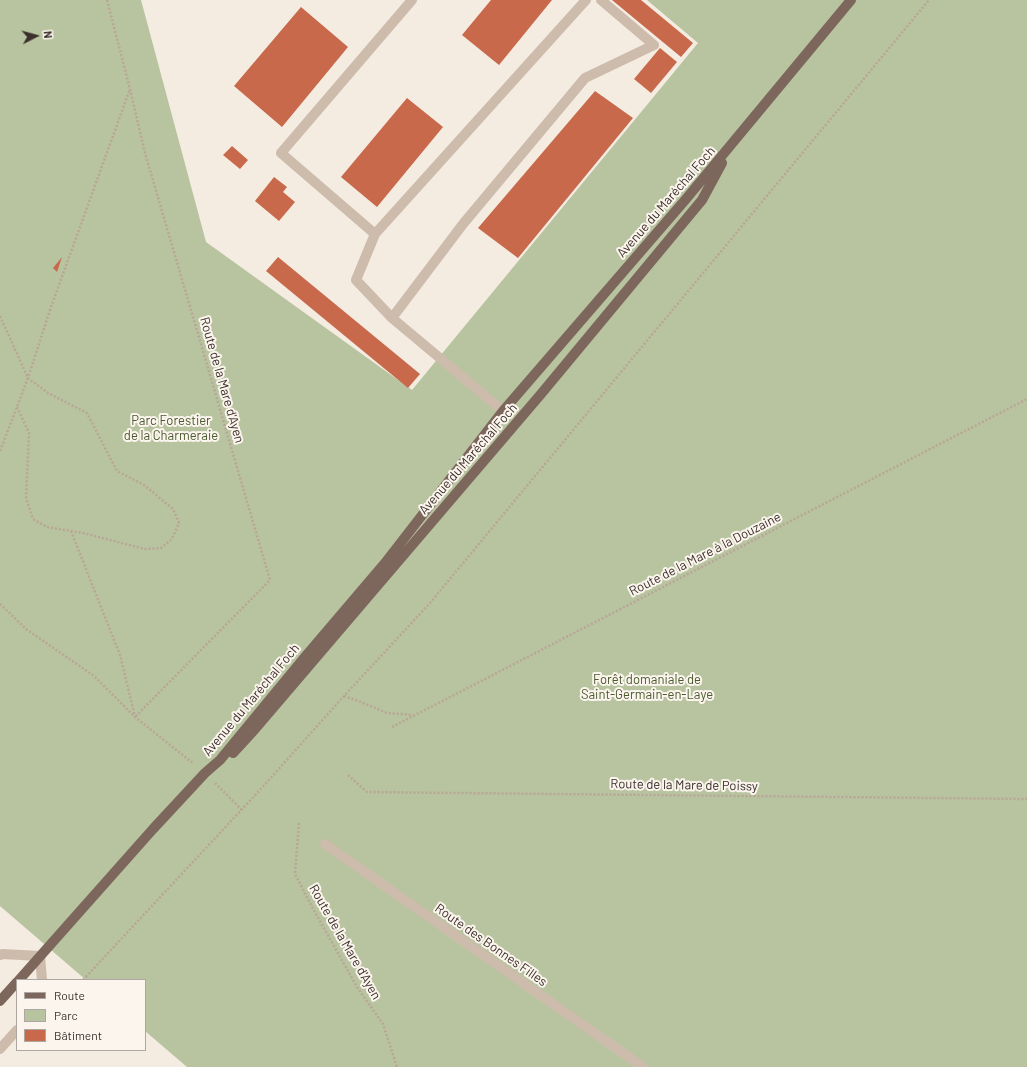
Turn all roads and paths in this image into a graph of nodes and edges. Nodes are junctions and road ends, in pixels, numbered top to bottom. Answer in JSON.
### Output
{"nodes":[{"id":1,"x":107,"y":0,"type":"edge"},
{"id":2,"x":412,"y":0,"type":"edge"},
{"id":3,"x":586,"y":0,"type":"edge"},
{"id":4,"x":601,"y":0,"type":"edge"},
{"id":5,"x":851,"y":0,"type":"edge"},
{"id":6,"x":929,"y":0,"type":"edge"},
{"id":7,"x":130,"y":90,"type":"junction"},
{"id":8,"x":731,"y":146,"type":"junction"},
{"id":9,"x":375,"y":234,"type":"junction"},
{"id":10,"x":0,"y":316,"type":"edge"},
{"id":11,"x":392,"y":318,"type":"junction"},
{"id":12,"x":28,"y":378,"type":"junction"},
{"id":13,"x":1027,"y":399,"type":"edge"},
{"id":14,"x":17,"y":407,"type":"junction"},
{"id":15,"x":503,"y":411,"type":"junction"},
{"id":16,"x":0,"y":451,"type":"edge"},
{"id":17,"x":71,"y":531,"type":"junction"},
{"id":18,"x":0,"y":604,"type":"edge"},
{"id":19,"x":344,"y":696,"type":"junction"},
{"id":20,"x":414,"y":716,"type":"junction"},
{"id":21,"x":135,"y":717,"type":"junction"},
{"id":22,"x":392,"y":727,"type":"dead end"},
{"id":23,"x":205,"y":773,"type":"junction"},
{"id":24,"x":348,"y":775,"type":"dead end"},
{"id":25,"x":1027,"y":798,"type":"edge"},
{"id":26,"x":242,"y":810,"type":"junction"},
{"id":27,"x":299,"y":823,"type":"dead end"},
{"id":28,"x":325,"y":844,"type":"dead end"},
{"id":29,"x":0,"y":955,"type":"edge"},
{"id":30,"x":40,"y":956,"type":"junction"},
{"id":31,"x":20,"y":979,"type":"edge"},
{"id":32,"x":42,"y":979,"type":"edge"},
{"id":33,"x":83,"y":979,"type":"edge"},
{"id":34,"x":16,"y":983,"type":"edge"},
{"id":35,"x":0,"y":1001,"type":"edge"},
{"id":36,"x":16,"y":1031,"type":"edge"},
{"id":37,"x":0,"y":1049,"type":"edge"},
{"id":38,"x":397,"y":1067,"type":"edge"},
{"id":39,"x":643,"y":1067,"type":"edge"}],
"edges":[{"from":1,"to":7,"type":"path","name":"Route de la Mare d'Ayen"},
{"from":2,"to":9,"type":"lane"},
{"from":3,"to":9,"type":"lane"},
{"from":4,"to":11,"type":"lane"},
{"from":5,"to":8,"type":"main road","name":"Avenue du Maréchal Foch"},
{"from":6,"to":19,"type":"path"},
{"from":7,"to":12,"type":"path"},
{"from":7,"to":21,"type":"path","name":"Route de la Mare d'Ayen"},
{"from":8,"to":15,"type":"main road","name":"Avenue du Maréchal Foch"},
{"from":8,"to":23,"type":"main road","name":"Avenue du Maréchal Foch"},
{"from":9,"to":11,"type":"lane"},
{"from":10,"to":12,"type":"path"},
{"from":11,"to":15,"type":"lane"},
{"from":12,"to":14,"type":"path"},
{"from":12,"to":17,"type":"path"},
{"from":13,"to":20,"type":"path","name":"Route de la Mare à la Douzaine"},
{"from":14,"to":16,"type":"path"},
{"from":14,"to":17,"type":"path"},
{"from":15,"to":23,"type":"main road","name":"Avenue du Maréchal Foch"},
{"from":17,"to":21,"type":"path"},
{"from":18,"to":21,"type":"path"},
{"from":19,"to":20,"type":"path"},
{"from":19,"to":26,"type":"path"},
{"from":20,"to":22,"type":"path","name":"Route de la Mare à la Douzaine"},
{"from":21,"to":23,"type":"path"},
{"from":23,"to":26,"type":"path"},
{"from":23,"to":30,"type":"main road","name":"Avenue du Maréchal Foch"},
{"from":24,"to":25,"type":"path","name":"Route de la Mare de Poissy"},
{"from":26,"to":33,"type":"path"},
{"from":27,"to":38,"type":"path","name":"Route de la Mare d'Ayen"},
{"from":28,"to":39,"type":"lane","name":"Route des Bonnes Filles"},
{"from":29,"to":30,"type":"lane"},
{"from":30,"to":31,"type":"main road","name":"Avenue du Maréchal Foch"},
{"from":30,"to":32,"type":"lane"},
{"from":34,"to":35,"type":"main road","name":"Avenue du Maréchal Foch"},
{"from":36,"to":37,"type":"lane"}]}
